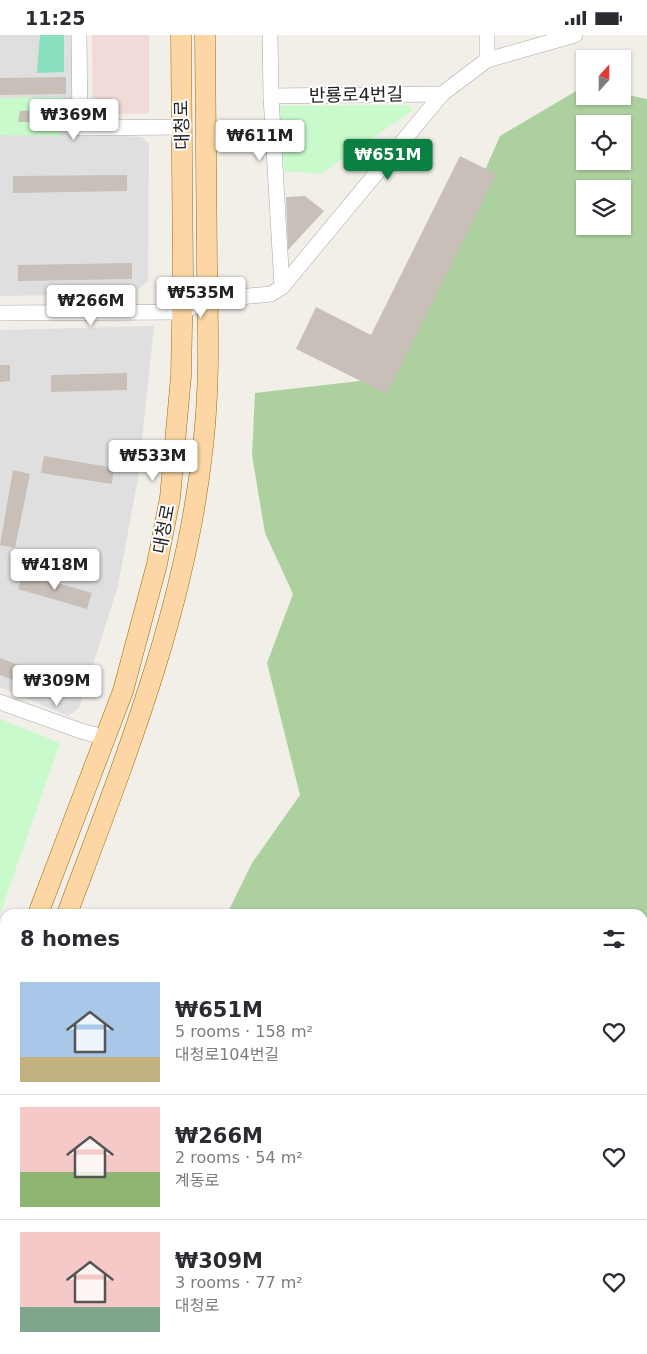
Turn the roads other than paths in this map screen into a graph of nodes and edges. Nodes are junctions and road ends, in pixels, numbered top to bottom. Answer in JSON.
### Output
{"nodes":[{"id":1,"x":80,"y":35,"type":"edge"},
{"id":2,"x":181,"y":35,"type":"edge"},
{"id":3,"x":205,"y":35,"type":"edge"},
{"id":4,"x":270,"y":35,"type":"edge"},
{"id":5,"x":488,"y":35,"type":"edge"},
{"id":6,"x":574,"y":35,"type":"edge"},
{"id":7,"x":544,"y":39,"type":"edge"},
{"id":8,"x":488,"y":60,"type":"junction"},
{"id":9,"x":442,"y":93,"type":"junction"},
{"id":10,"x":271,"y":96,"type":"junction"},
{"id":11,"x":182,"y":127,"type":"junction"},
{"id":12,"x":282,"y":287,"type":"junction"},
{"id":13,"x":208,"y":300,"type":"junction"},
{"id":14,"x":182,"y":311,"type":"junction"},
{"id":15,"x":0,"y":313,"type":"edge"},
{"id":16,"x":0,"y":702,"type":"edge"},
{"id":17,"x":107,"y":738,"type":"junction"},
{"id":18,"x":40,"y":909,"type":"edge"},
{"id":19,"x":69,"y":909,"type":"edge"}],
"edges":[{"from":1,"to":11,"type":"street"},
{"from":2,"to":11,"type":"main road","name":"대청로"},
{"from":3,"to":13,"type":"main road","name":"대청로"},
{"from":4,"to":10,"type":"street"},
{"from":5,"to":8,"type":"street"},
{"from":6,"to":7,"type":"street"},
{"from":7,"to":8,"type":"street"},
{"from":8,"to":9,"type":"street"},
{"from":9,"to":10,"type":"street","name":"반룡로4번길"},
{"from":9,"to":12,"type":"street"},
{"from":10,"to":12,"type":"street"},
{"from":11,"to":14,"type":"main road","name":"대청로"},
{"from":12,"to":13,"type":"street"},
{"from":13,"to":14,"type":"street"},
{"from":13,"to":19,"type":"main road","name":"대청로"},
{"from":14,"to":15,"type":"street"},
{"from":14,"to":17,"type":"main road","name":"대청로"},
{"from":16,"to":17,"type":"street"},
{"from":17,"to":18,"type":"main road","name":"대청로"}]}
